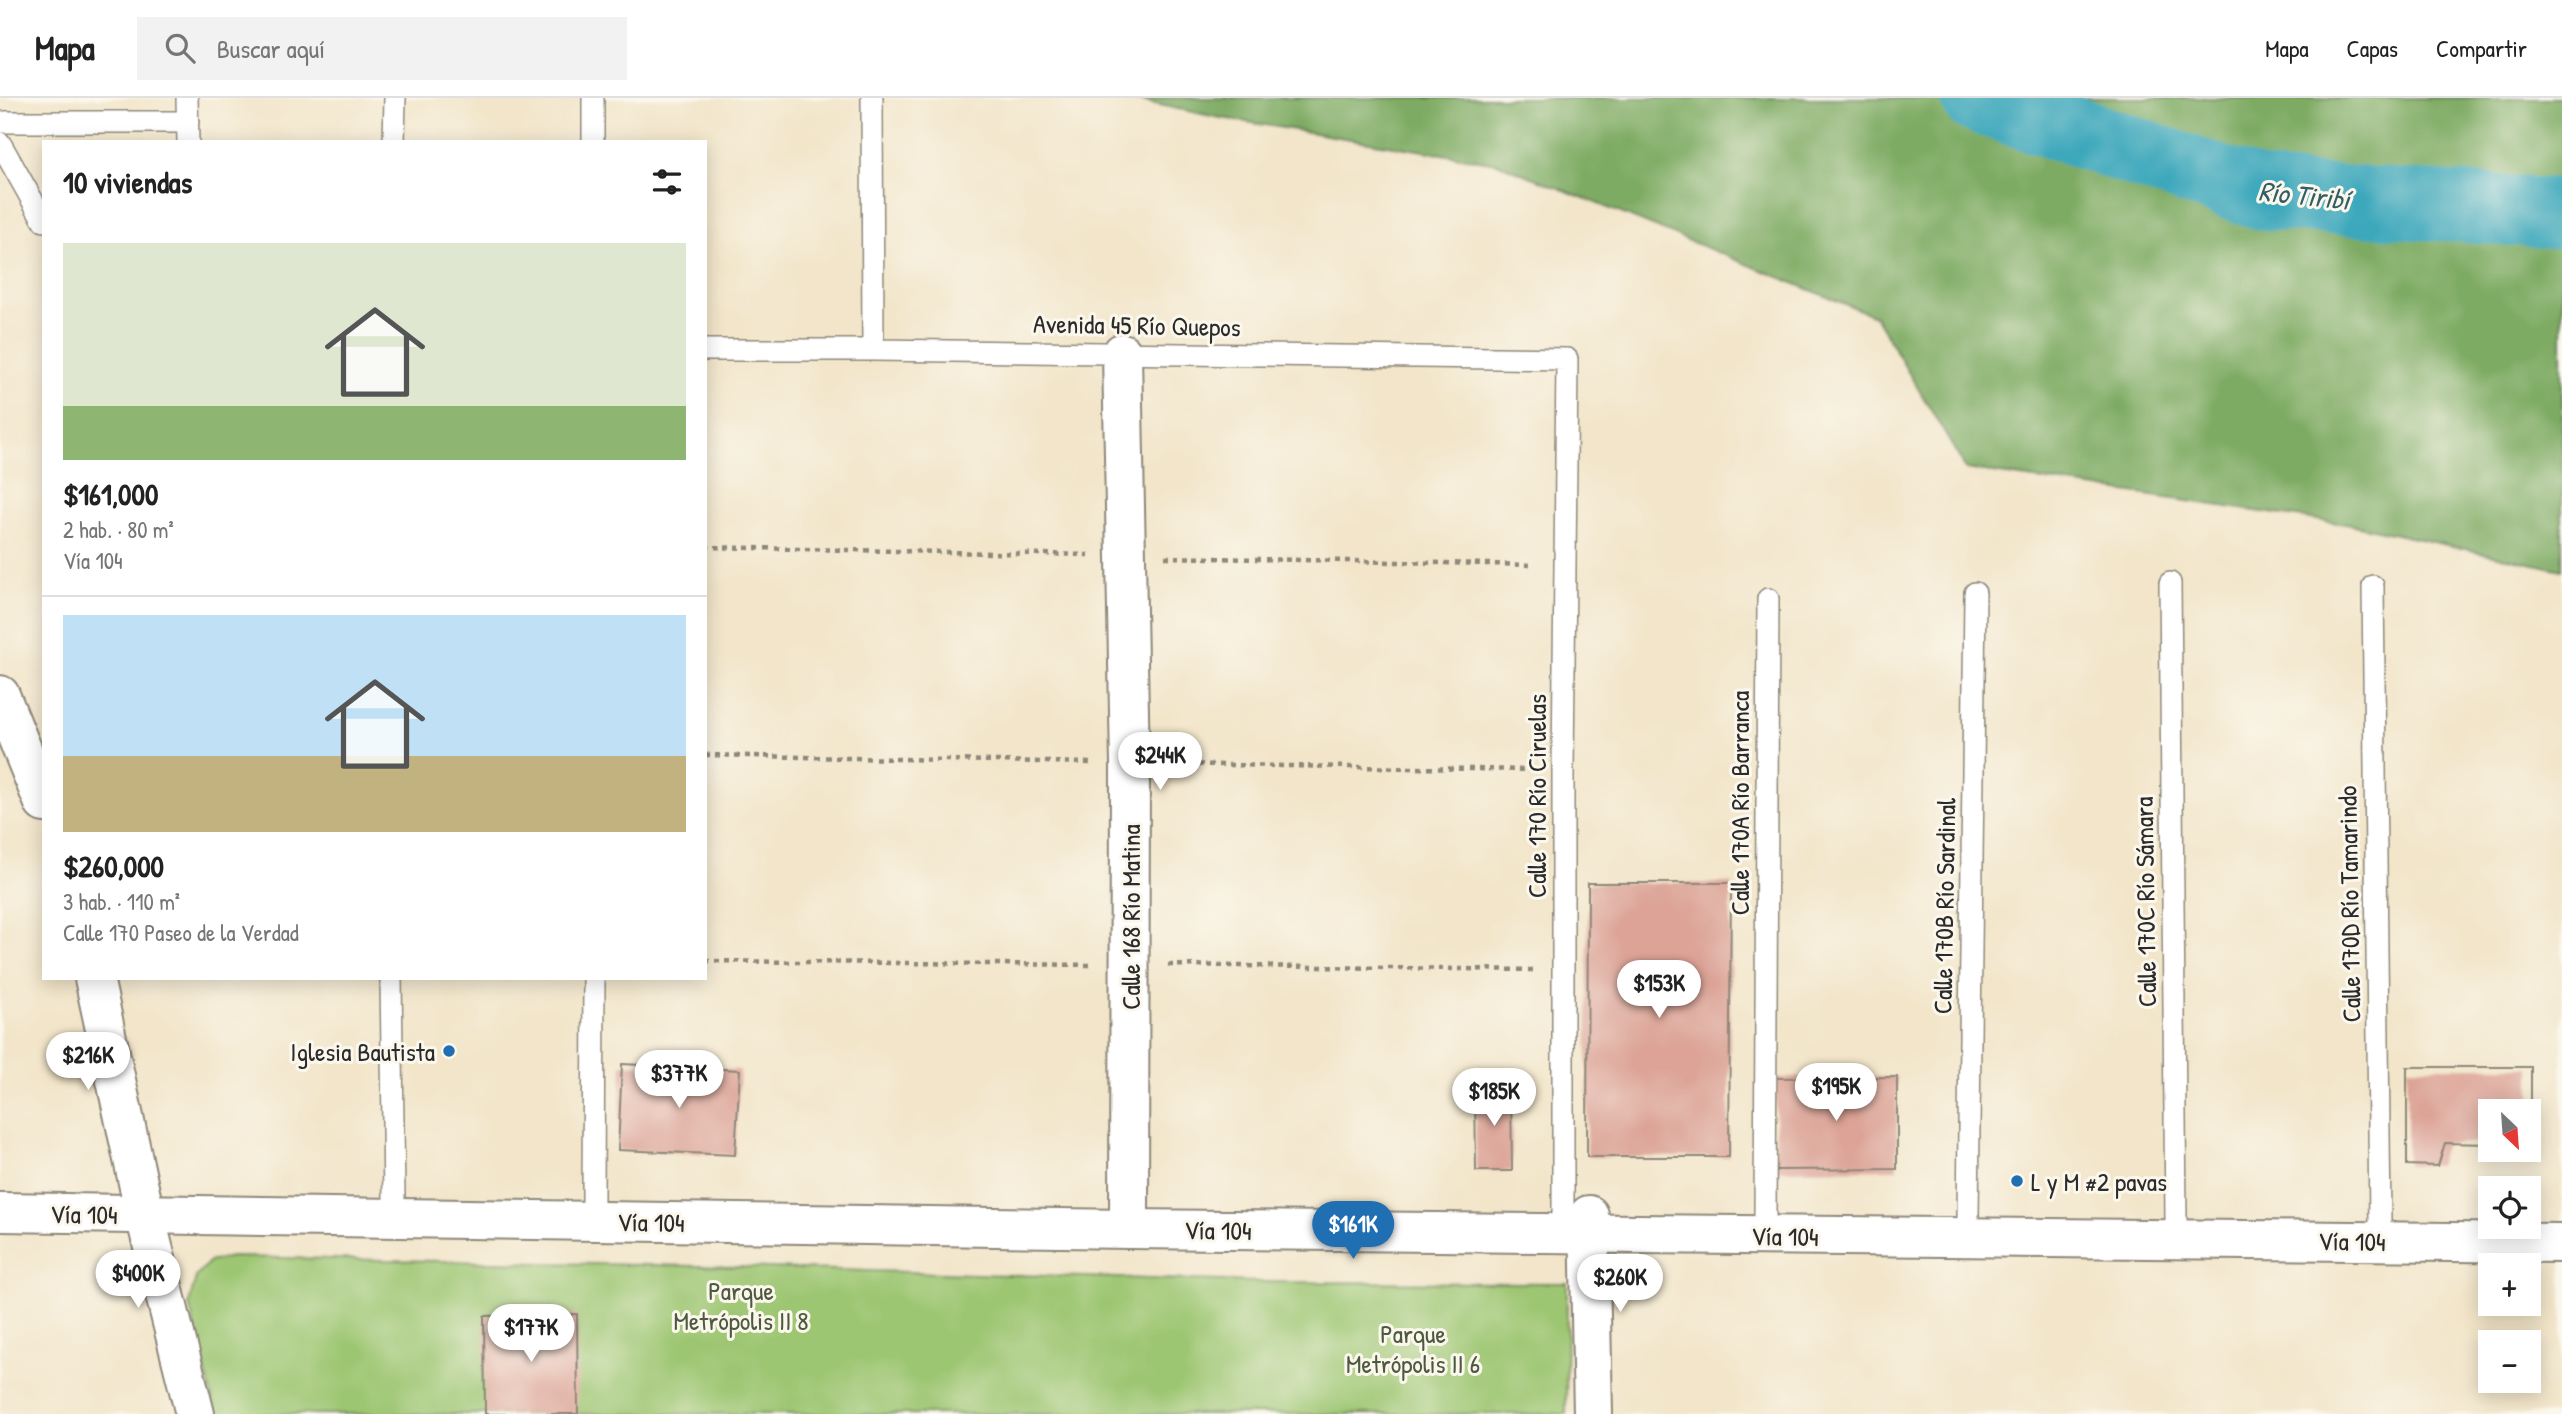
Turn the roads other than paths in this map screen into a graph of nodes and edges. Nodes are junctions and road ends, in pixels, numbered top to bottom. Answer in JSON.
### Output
{"nodes":[{"id":1,"x":187,"y":98,"type":"edge"},
{"id":2,"x":395,"y":98,"type":"edge"},
{"id":3,"x":593,"y":98,"type":"edge"},
{"id":4,"x":872,"y":98,"type":"edge"},
{"id":5,"x":0,"y":122,"type":"edge"},
{"id":6,"x":188,"y":132,"type":"edge"},
{"id":7,"x":394,"y":140,"type":"edge"},
{"id":8,"x":593,"y":140,"type":"edge"},
{"id":9,"x":0,"y":143,"type":"edge"},
{"id":10,"x":42,"y":217,"type":"edge"},
{"id":11,"x":707,"y":350,"type":"edge"},
{"id":12,"x":873,"y":350,"type":"junction"},
{"id":13,"x":1122,"y":354,"type":"junction"},
{"id":14,"x":1567,"y":359,"type":"joint"},
{"id":15,"x":2170,"y":583,"type":"dead end"},
{"id":16,"x":2373,"y":586,"type":"dead end"},
{"id":17,"x":1975,"y":593,"type":"dead end"},
{"id":18,"x":1769,"y":599,"type":"dead end"},
{"id":19,"x":0,"y":695,"type":"edge"},
{"id":20,"x":42,"y":798,"type":"edge"},
{"id":21,"x":94,"y":980,"type":"edge"},
{"id":22,"x":391,"y":980,"type":"edge"},
{"id":23,"x":594,"y":980,"type":"edge"},
{"id":24,"x":0,"y":1191,"type":"edge"},
{"id":25,"x":394,"y":1198,"type":"junction"},
{"id":26,"x":593,"y":1201,"type":"junction"},
{"id":27,"x":143,"y":1204,"type":"junction"},
{"id":28,"x":0,"y":1212,"type":"edge"},
{"id":29,"x":1765,"y":1217,"type":"junction"},
{"id":30,"x":1968,"y":1219,"type":"junction"},
{"id":31,"x":1130,"y":1220,"type":"junction"},
{"id":32,"x":2176,"y":1220,"type":"junction"},
{"id":33,"x":2380,"y":1222,"type":"junction"},
{"id":34,"x":2478,"y":1223,"type":"edge"},
{"id":35,"x":1576,"y":1224,"type":"junction"},
{"id":36,"x":2541,"y":1224,"type":"edge"},
{"id":37,"x":2562,"y":1224,"type":"edge"},
{"id":38,"x":2562,"y":1244,"type":"edge"},
{"id":39,"x":195,"y":1414,"type":"edge"},
{"id":40,"x":1593,"y":1414,"type":"edge"}],
"edges":[{"from":1,"to":6,"type":"lane"},
{"from":2,"to":7,"type":"lane"},
{"from":3,"to":8,"type":"lane"},
{"from":4,"to":12,"type":"lane"},
{"from":5,"to":6,"type":"lane"},
{"from":9,"to":10,"type":"lane"},
{"from":11,"to":12,"type":"lane","name":"Avenida 45 Río Quepos"},
{"from":12,"to":13,"type":"lane","name":"Avenida 45 Río Quepos"},
{"from":13,"to":14,"type":"lane","name":"Avenida 45 Río Quepos"},
{"from":13,"to":31,"type":"main road","name":"Calle 168 Río Matina"},
{"from":14,"to":35,"type":"lane","name":"Calle 170 Río Ciruelas"},
{"from":15,"to":32,"type":"lane","name":"Calle 170C Río Sámara"},
{"from":16,"to":33,"type":"lane","name":"Calle 170D Río Tamarindo"},
{"from":17,"to":30,"type":"lane","name":"Calle 170B Río Sardinal"},
{"from":18,"to":29,"type":"lane","name":"Calle 170A Río Barranca"},
{"from":19,"to":20,"type":"main road"},
{"from":21,"to":27,"type":"main road"},
{"from":22,"to":25,"type":"lane"},
{"from":23,"to":26,"type":"lane"},
{"from":24,"to":27,"type":"main road","name":"Vía 104"},
{"from":25,"to":26,"type":"main road","name":"Vía 104"},
{"from":25,"to":27,"type":"main road","name":"Vía 104"},
{"from":26,"to":31,"type":"main road","name":"Vía 104"},
{"from":27,"to":28,"type":"main road","name":"Vía 104"},
{"from":27,"to":31,"type":"main road","name":"Vía 104"},
{"from":27,"to":39,"type":"main road"},
{"from":29,"to":30,"type":"main road","name":"Vía 104"},
{"from":29,"to":35,"type":"main road","name":"Vía 104"},
{"from":30,"to":32,"type":"main road","name":"Vía 104"},
{"from":31,"to":35,"type":"main road","name":"Vía 104"},
{"from":32,"to":33,"type":"main road","name":"Vía 104"},
{"from":33,"to":34,"type":"main road","name":"Vía 104"},
{"from":35,"to":38,"type":"main road","name":"Vía 104"},
{"from":35,"to":40,"type":"main road"},
{"from":36,"to":37,"type":"main road"}]}
